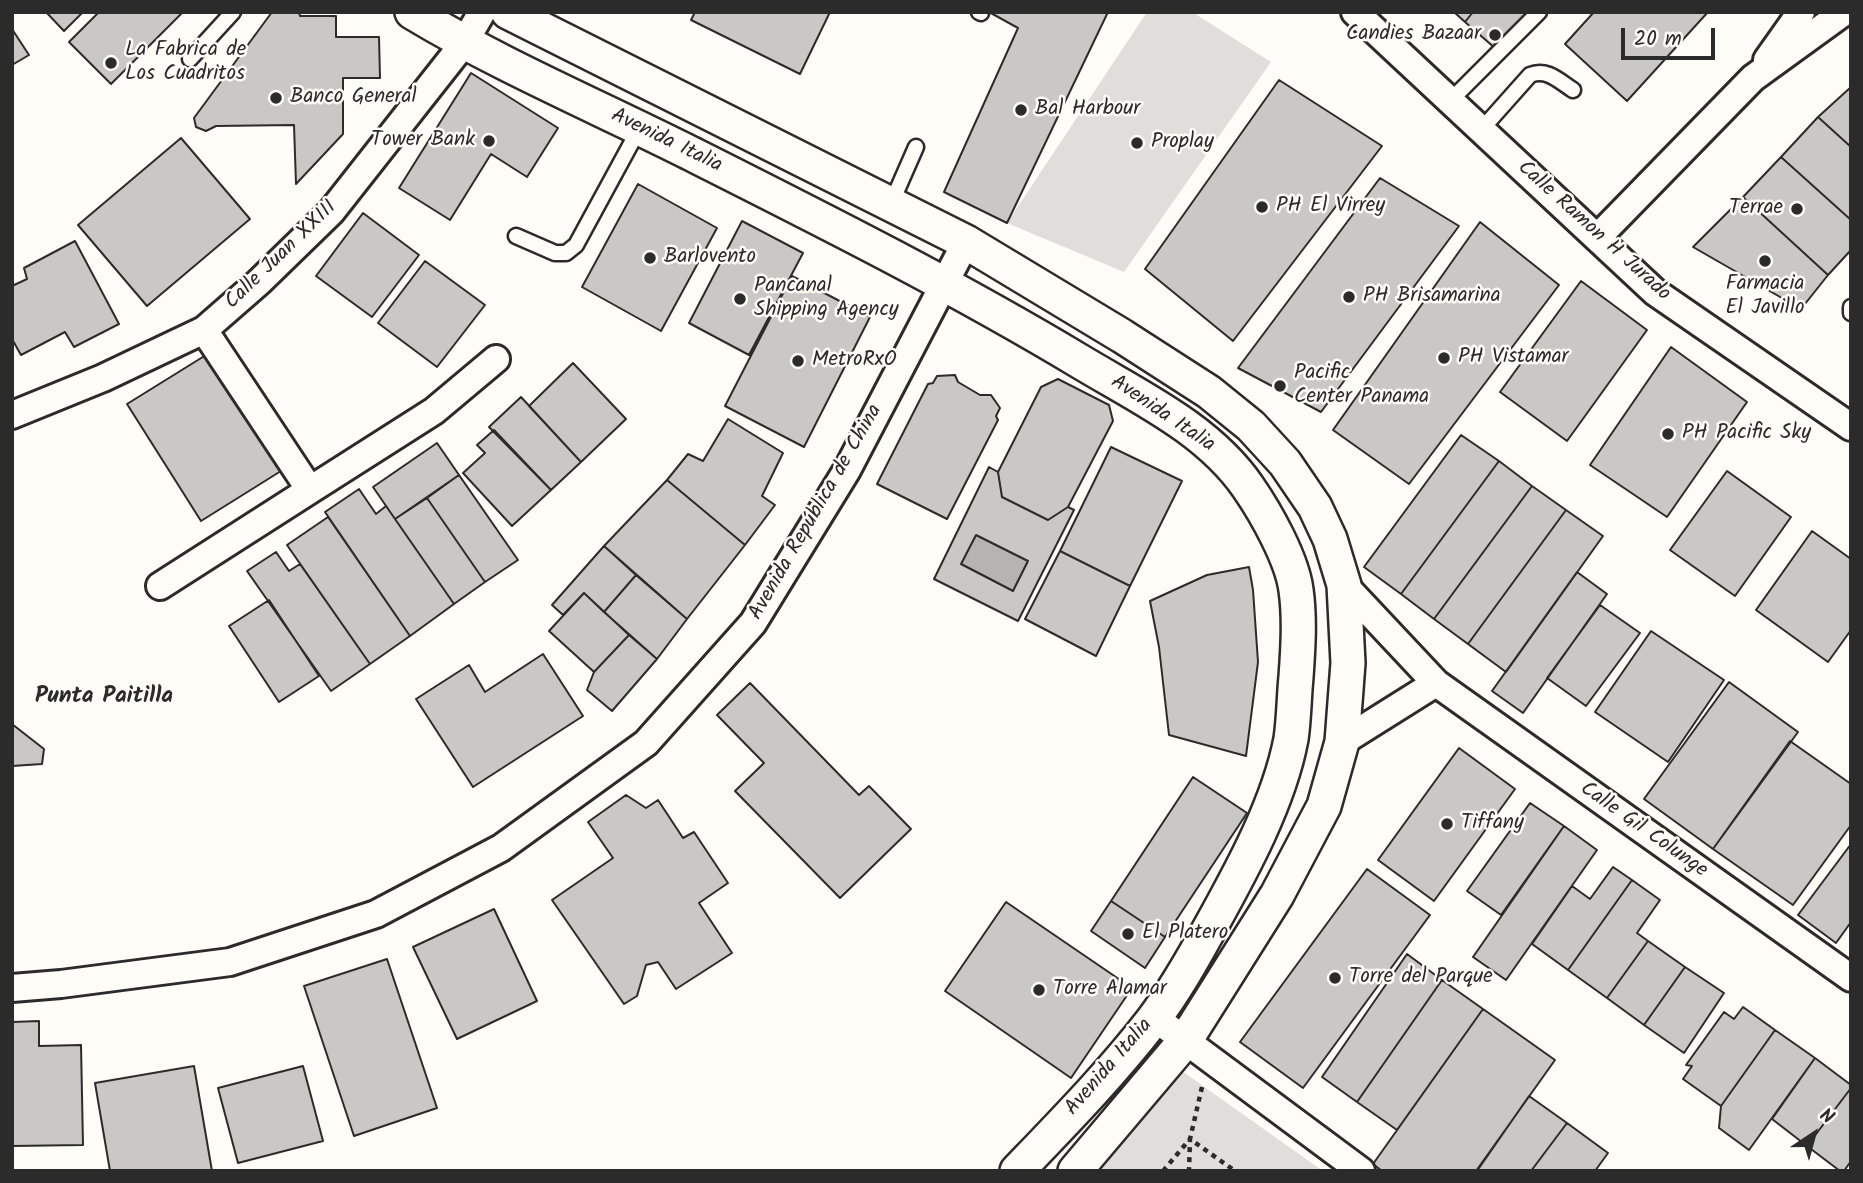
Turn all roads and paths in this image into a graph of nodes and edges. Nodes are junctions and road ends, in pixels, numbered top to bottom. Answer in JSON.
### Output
{"nodes":[{"id":1,"x":233,"y":12,"type":"edge"},
{"id":2,"x":412,"y":12,"type":"edge"},
{"id":3,"x":482,"y":12,"type":"edge"},
{"id":4,"x":1355,"y":12,"type":"edge"},
{"id":5,"x":1539,"y":12,"type":"edge"},
{"id":6,"x":1801,"y":12,"type":"edge"},
{"id":7,"x":1844,"y":12,"type":"edge"},
{"id":8,"x":517,"y":14,"type":"edge"},
{"id":9,"x":464,"y":43,"type":"junction"},
{"id":10,"x":190,"y":59,"type":"dead end"},
{"id":11,"x":1753,"y":78,"type":"junction"},
{"id":12,"x":1573,"y":90,"type":"dead end"},
{"id":13,"x":1450,"y":101,"type":"junction"},
{"id":14,"x":639,"y":129,"type":"junction"},
{"id":15,"x":1481,"y":130,"type":"junction"},
{"id":16,"x":916,"y":147,"type":"dead end"},
{"id":17,"x":890,"y":205,"type":"junction"},
{"id":18,"x":516,"y":236,"type":"dead end"},
{"id":19,"x":1597,"y":238,"type":"junction"},
{"id":20,"x":966,"y":243,"type":"junction"},
{"id":21,"x":943,"y":285,"type":"junction"},
{"id":22,"x":1851,"y":307,"type":"edge"},
{"id":23,"x":1851,"y":313,"type":"edge"},
{"id":24,"x":204,"y":330,"type":"junction"},
{"id":25,"x":496,"y":359,"type":"dead end"},
{"id":26,"x":12,"y":415,"type":"edge"},
{"id":27,"x":1851,"y":426,"type":"edge"},
{"id":28,"x":310,"y":490,"type":"junction"},
{"id":29,"x":1344,"y":585,"type":"junction"},
{"id":30,"x":160,"y":586,"type":"dead end"},
{"id":31,"x":1436,"y":683,"type":"junction"},
{"id":32,"x":1342,"y":742,"type":"junction"},
{"id":33,"x":1851,"y":978,"type":"edge"},
{"id":34,"x":12,"y":988,"type":"edge"},
{"id":35,"x":1155,"y":1018,"type":"junction"},
{"id":36,"x":1197,"y":1049,"type":"junction"},
{"id":37,"x":1190,"y":1139,"type":"junction"},
{"id":38,"x":1017,"y":1171,"type":"edge"},
{"id":39,"x":1075,"y":1171,"type":"edge"},
{"id":40,"x":1163,"y":1171,"type":"edge"},
{"id":41,"x":1189,"y":1171,"type":"edge"},
{"id":42,"x":1235,"y":1171,"type":"edge"},
{"id":43,"x":1361,"y":1171,"type":"edge"}],
"edges":[{"from":1,"to":10,"type":"lane"},
{"from":2,"to":9,"type":"street","name":"Avenida Italia"},
{"from":3,"to":9,"type":"street","name":"Calle Juan XXIII"},
{"from":4,"to":13,"type":"street","name":"Calle Ramon H Jurado"},
{"from":5,"to":13,"type":"lane"},
{"from":6,"to":11,"type":"street"},
{"from":7,"to":11,"type":"street"},
{"from":8,"to":17,"type":"street","name":"Avenida Italia"},
{"from":9,"to":14,"type":"street","name":"Avenida Italia"},
{"from":9,"to":24,"type":"street","name":"Calle Juan XXIII"},
{"from":11,"to":19,"type":"street"},
{"from":12,"to":15,"type":"lane"},
{"from":13,"to":15,"type":"street","name":"Calle Ramon H Jurado"},
{"from":14,"to":18,"type":"lane"},
{"from":14,"to":21,"type":"street","name":"Avenida Italia"},
{"from":15,"to":19,"type":"street","name":"Calle Ramon H Jurado"},
{"from":16,"to":17,"type":"lane"},
{"from":17,"to":20,"type":"street","name":"Avenida Italia"},
{"from":19,"to":27,"type":"street","name":"Calle Ramon H Jurado"},
{"from":20,"to":21,"type":"street","name":"Avenida República de China"},
{"from":20,"to":29,"type":"street","name":"Avenida Italia"},
{"from":21,"to":34,"type":"street","name":"Avenida República de China"},
{"from":21,"to":35,"type":"street","name":"Avenida Italia"},
{"from":22,"to":23,"type":"lane"},
{"from":24,"to":26,"type":"street","name":"Calle Juan XXIII"},
{"from":24,"to":28,"type":"street"},
{"from":25,"to":28,"type":"street"},
{"from":28,"to":30,"type":"street"},
{"from":29,"to":31,"type":"street","name":"Calle Gil Colunge"},
{"from":29,"to":32,"type":"street","name":"Avenida Italia"},
{"from":31,"to":32,"type":"street"},
{"from":31,"to":33,"type":"street","name":"Calle Gil Colunge"},
{"from":32,"to":36,"type":"street","name":"Avenida Italia"},
{"from":35,"to":36,"type":"street"},
{"from":35,"to":38,"type":"street","name":"Avenida Italia"},
{"from":36,"to":37,"type":"path"},
{"from":36,"to":39,"type":"street","name":"Avenida Italia"},
{"from":36,"to":43,"type":"street"},
{"from":37,"to":40,"type":"path"},
{"from":37,"to":41,"type":"path"},
{"from":37,"to":42,"type":"path"}]}
